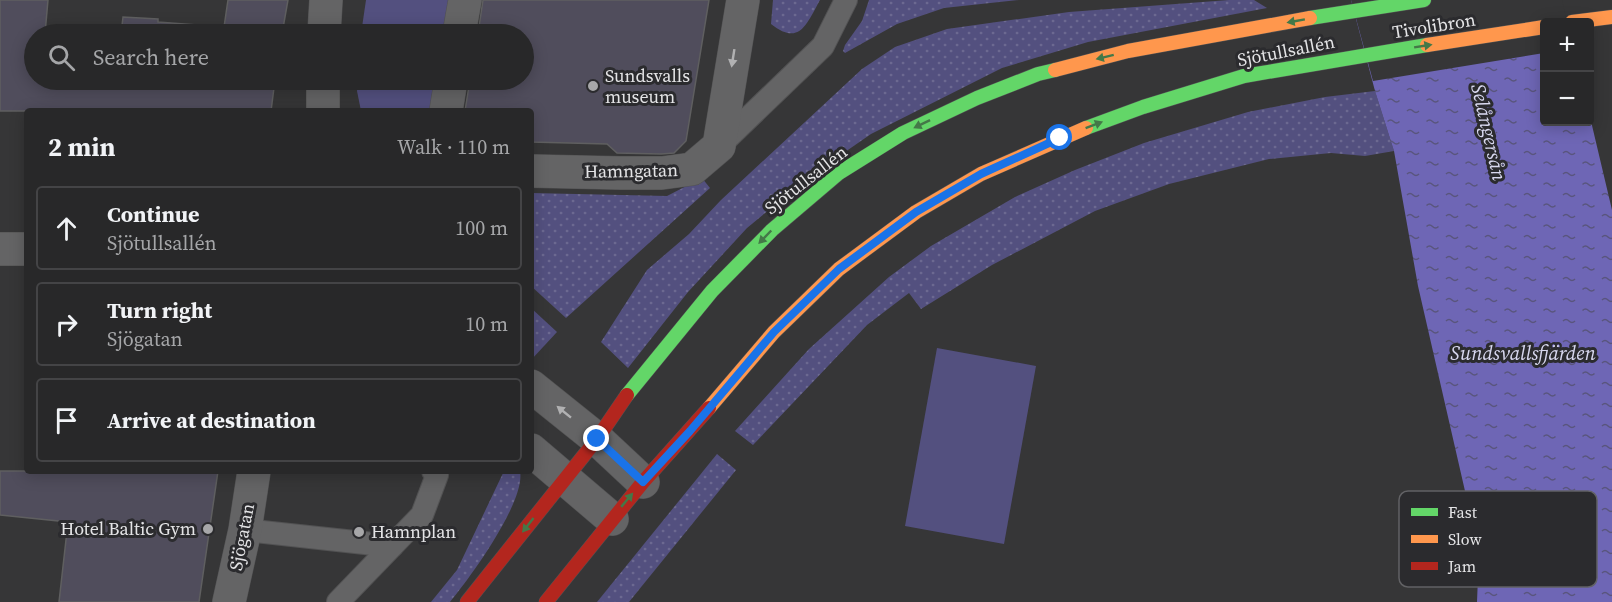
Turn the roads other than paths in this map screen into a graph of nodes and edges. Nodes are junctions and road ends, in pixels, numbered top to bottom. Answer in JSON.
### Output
{"nodes":[{"id":1,"x":326,"y":0,"type":"edge"},
{"id":2,"x":465,"y":0,"type":"edge"},
{"id":3,"x":743,"y":0,"type":"edge"},
{"id":4,"x":846,"y":0,"type":"edge"},
{"id":5,"x":1424,"y":0,"type":"edge"},
{"id":6,"x":1354,"y":10,"type":"joint"},
{"id":7,"x":1612,"y":17,"type":"edge"},
{"id":8,"x":1594,"y":19,"type":"edge"},
{"id":9,"x":325,"y":24,"type":"edge"},
{"id":10,"x":461,"y":24,"type":"edge"},
{"id":11,"x":1540,"y":28,"type":"edge"},
{"id":12,"x":1366,"y":55,"type":"joint"},
{"id":13,"x":323,"y":90,"type":"edge"},
{"id":14,"x":449,"y":90,"type":"edge"},
{"id":15,"x":323,"y":108,"type":"edge"},
{"id":16,"x":446,"y":108,"type":"edge"},
{"id":17,"x":719,"y":146,"type":"junction"},
{"id":18,"x":534,"y":171,"type":"edge"},
{"id":19,"x":0,"y":249,"type":"edge"},
{"id":20,"x":24,"y":249,"type":"edge"},
{"id":21,"x":534,"y":388,"type":"edge"},
{"id":22,"x":597,"y":439,"type":"junction"},
{"id":23,"x":534,"y":453,"type":"edge"},
{"id":24,"x":254,"y":474,"type":"edge"},
{"id":25,"x":436,"y":474,"type":"edge"},
{"id":26,"x":564,"y":478,"type":"junction"},
{"id":27,"x":643,"y":482,"type":"junction"},
{"id":28,"x":612,"y":519,"type":"junction"},
{"id":29,"x":245,"y":530,"type":"junction"},
{"id":30,"x":392,"y":546,"type":"junction"},
{"id":31,"x":229,"y":602,"type":"edge"},
{"id":32,"x":338,"y":602,"type":"edge"},
{"id":33,"x":467,"y":602,"type":"edge"},
{"id":34,"x":546,"y":602,"type":"edge"}],
"edges":[{"from":1,"to":9,"type":"street"},
{"from":2,"to":10,"type":"street"},
{"from":3,"to":17,"type":"street","one_way":true},
{"from":4,"to":17,"type":"lane"},
{"from":5,"to":6,"type":"main road","name":"Tivolibron"},
{"from":6,"to":22,"type":"main road","name":"Sjötullsallén","one_way":true},
{"from":7,"to":8,"type":"main road"},
{"from":12,"to":11,"type":"main road","name":"Tivolibron","one_way":true},
{"from":27,"to":12,"type":"main road","name":"Sjötullsallén","one_way":true},
{"from":13,"to":15,"type":"street"},
{"from":14,"to":16,"type":"street"},
{"from":17,"to":18,"type":"street","name":"Hamngatan"},
{"from":19,"to":20,"type":"street"},
{"from":22,"to":21,"type":"street","one_way":true},
{"from":22,"to":26,"type":"main road","name":"Sjötullsallén"},
{"from":22,"to":27,"type":"street"},
{"from":23,"to":26,"type":"street"},
{"from":24,"to":29,"type":"street","name":"Sjögatan"},
{"from":25,"to":30,"type":"lane"},
{"from":26,"to":28,"type":"street"},
{"from":26,"to":33,"type":"main road","name":"Sjötullsallén","one_way":true},
{"from":28,"to":27,"type":"main road","name":"Sjötullsallén","one_way":true},
{"from":28,"to":34,"type":"main road","name":"Sjötullsallén"},
{"from":29,"to":30,"type":"lane"},
{"from":29,"to":31,"type":"street","name":"Sjögatan"},
{"from":30,"to":32,"type":"lane"}]}
